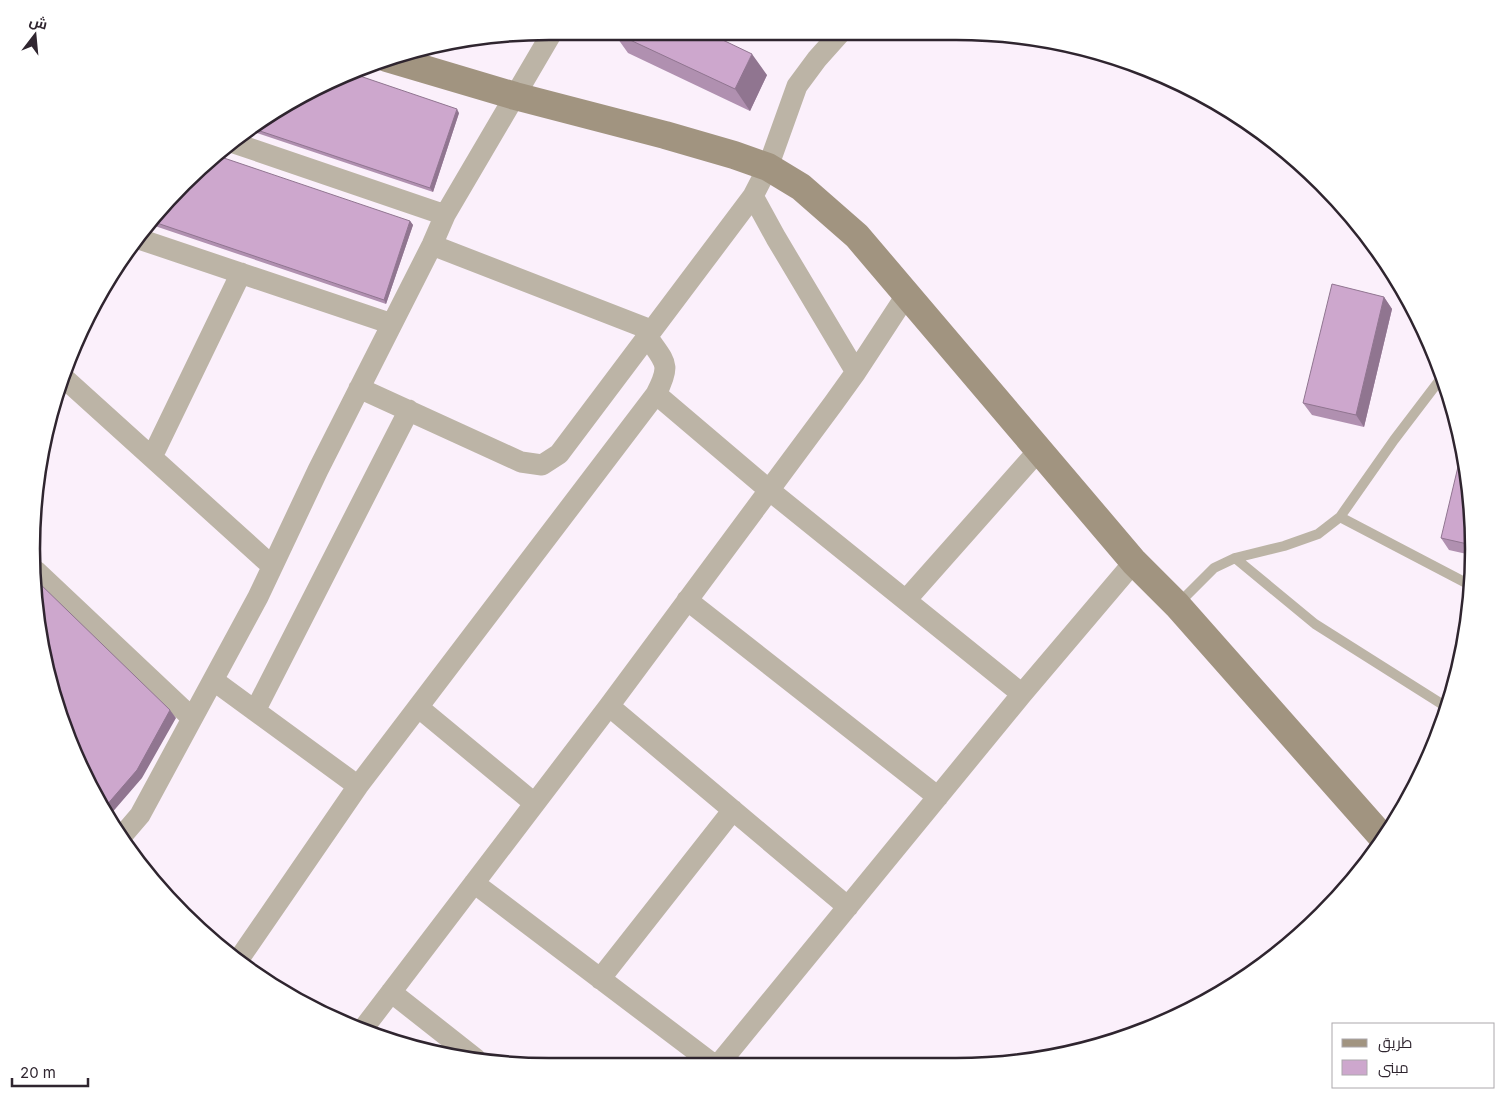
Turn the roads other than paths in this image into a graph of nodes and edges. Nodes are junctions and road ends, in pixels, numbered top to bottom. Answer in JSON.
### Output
{"nodes":[{"id":1,"x":548,"y":40,"type":"edge"},
{"id":2,"x":834,"y":40,"type":"edge"},
{"id":3,"x":401,"y":62,"type":"edge"},
{"id":4,"x":515,"y":96,"type":"junction"},
{"id":5,"x":239,"y":145,"type":"edge"},
{"id":6,"x":768,"y":167,"type":"junction"},
{"id":7,"x":753,"y":196,"type":"junction"},
{"id":8,"x":446,"y":215,"type":"junction"},
{"id":9,"x":144,"y":241,"type":"edge"},
{"id":10,"x":432,"y":245,"type":"junction"},
{"id":11,"x":241,"y":274,"type":"junction"},
{"id":12,"x":907,"y":294,"type":"junction"},
{"id":13,"x":392,"y":324,"type":"junction"},
{"id":14,"x":649,"y":333,"type":"junction"},
{"id":15,"x":856,"y":372,"type":"junction"},
{"id":16,"x":68,"y":382,"type":"edge"},
{"id":17,"x":1437,"y":383,"type":"edge"},
{"id":18,"x":359,"y":388,"type":"junction"},
{"id":19,"x":656,"y":394,"type":"junction"},
{"id":20,"x":409,"y":410,"type":"junction"},
{"id":21,"x":1039,"y":450,"type":"junction"},
{"id":22,"x":152,"y":457,"type":"junction"},
{"id":23,"x":769,"y":490,"type":"junction"},
{"id":24,"x":1340,"y":517,"type":"junction"},
{"id":25,"x":1235,"y":558,"type":"junction"},
{"id":26,"x":1134,"y":562,"type":"junction"},
{"id":27,"x":272,"y":566,"type":"junction"},
{"id":28,"x":41,"y":576,"type":"edge"},
{"id":29,"x":1464,"y":583,"type":"edge"},
{"id":30,"x":688,"y":600,"type":"junction"},
{"id":31,"x":906,"y":600,"type":"junction"},
{"id":32,"x":1177,"y":605,"type":"junction"},
{"id":33,"x":213,"y":680,"type":"junction"},
{"id":34,"x":1022,"y":694,"type":"junction"},
{"id":35,"x":1441,"y":704,"type":"edge"},
{"id":36,"x":609,"y":706,"type":"junction"},
{"id":37,"x":418,"y":707,"type":"junction"},
{"id":38,"x":255,"y":711,"type":"junction"},
{"id":39,"x":192,"y":718,"type":"junction"},
{"id":40,"x":358,"y":786,"type":"junction"},
{"id":41,"x":938,"y":797,"type":"junction"},
{"id":42,"x":534,"y":804,"type":"junction"},
{"id":43,"x":734,"y":810,"type":"junction"},
{"id":44,"x":126,"y":832,"type":"edge"},
{"id":45,"x":1378,"y":833,"type":"edge"},
{"id":46,"x":474,"y":883,"type":"junction"},
{"id":47,"x":848,"y":907,"type":"junction"},
{"id":48,"x":241,"y":954,"type":"edge"},
{"id":49,"x":600,"y":979,"type":"junction"},
{"id":50,"x":391,"y":992,"type":"junction"},
{"id":51,"x":367,"y":1024,"type":"edge"},
{"id":52,"x":466,"y":1051,"type":"edge"},
{"id":53,"x":705,"y":1058,"type":"edge"},
{"id":54,"x":724,"y":1058,"type":"edge"}],
"edges":[{"from":1,"to":4,"type":"street"},
{"from":2,"to":6,"type":"street"},
{"from":3,"to":4,"type":"main road"},
{"from":4,"to":6,"type":"main road"},
{"from":4,"to":8,"type":"street"},
{"from":5,"to":8,"type":"street"},
{"from":6,"to":7,"type":"street"},
{"from":6,"to":12,"type":"main road"},
{"from":7,"to":14,"type":"street"},
{"from":7,"to":15,"type":"street"},
{"from":8,"to":10,"type":"street"},
{"from":9,"to":11,"type":"street"},
{"from":10,"to":13,"type":"street"},
{"from":10,"to":14,"type":"street"},
{"from":11,"to":13,"type":"street"},
{"from":11,"to":22,"type":"street"},
{"from":12,"to":15,"type":"street"},
{"from":12,"to":21,"type":"main road"},
{"from":13,"to":18,"type":"street"},
{"from":14,"to":19,"type":"street"},
{"from":14,"to":20,"type":"street"},
{"from":15,"to":23,"type":"street"},
{"from":16,"to":22,"type":"street"},
{"from":17,"to":24,"type":"lane"},
{"from":18,"to":20,"type":"street"},
{"from":18,"to":27,"type":"street"},
{"from":19,"to":23,"type":"street"},
{"from":19,"to":37,"type":"street"},
{"from":20,"to":38,"type":"street"},
{"from":21,"to":26,"type":"main road"},
{"from":21,"to":31,"type":"street"},
{"from":22,"to":27,"type":"street"},
{"from":23,"to":30,"type":"street"},
{"from":23,"to":31,"type":"street"},
{"from":24,"to":25,"type":"lane"},
{"from":24,"to":29,"type":"lane"},
{"from":25,"to":32,"type":"lane"},
{"from":25,"to":35,"type":"lane"},
{"from":26,"to":32,"type":"main road"},
{"from":26,"to":34,"type":"street"},
{"from":27,"to":33,"type":"street"},
{"from":28,"to":39,"type":"street"},
{"from":30,"to":36,"type":"street"},
{"from":30,"to":41,"type":"street"},
{"from":31,"to":34,"type":"street"},
{"from":32,"to":45,"type":"main road"},
{"from":33,"to":38,"type":"street"},
{"from":33,"to":39,"type":"street"},
{"from":34,"to":41,"type":"street"},
{"from":36,"to":42,"type":"street"},
{"from":36,"to":43,"type":"street"},
{"from":37,"to":40,"type":"street"},
{"from":37,"to":42,"type":"street"},
{"from":38,"to":40,"type":"street"},
{"from":39,"to":44,"type":"street"},
{"from":40,"to":48,"type":"street"},
{"from":41,"to":47,"type":"street"},
{"from":42,"to":46,"type":"street"},
{"from":43,"to":47,"type":"street"},
{"from":43,"to":49,"type":"street"},
{"from":46,"to":49,"type":"street"},
{"from":46,"to":50,"type":"street"},
{"from":47,"to":54,"type":"street"},
{"from":49,"to":53,"type":"street"},
{"from":50,"to":51,"type":"street"},
{"from":50,"to":52,"type":"street"}]}
